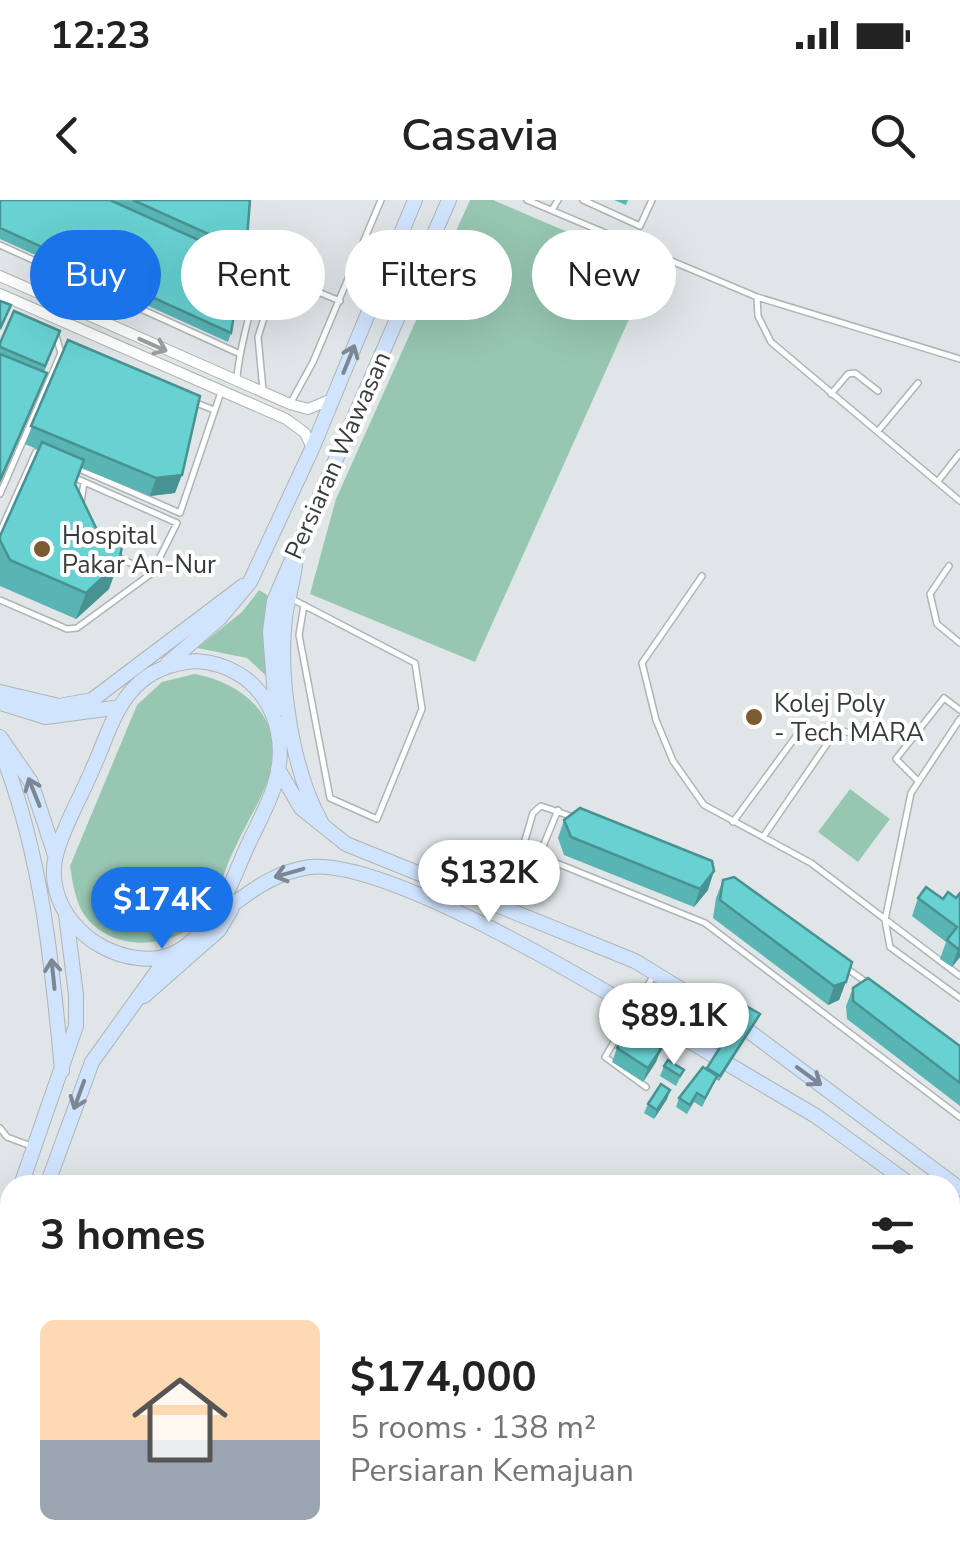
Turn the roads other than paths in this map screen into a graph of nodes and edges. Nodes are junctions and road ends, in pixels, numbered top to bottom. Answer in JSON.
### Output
{"nodes":[{"id":1,"x":382,"y":200,"type":"edge"},
{"id":2,"x":415,"y":200,"type":"edge"},
{"id":3,"x":449,"y":200,"type":"edge"},
{"id":4,"x":527,"y":200,"type":"edge"},
{"id":5,"x":558,"y":200,"type":"edge"},
{"id":6,"x":584,"y":200,"type":"edge"},
{"id":7,"x":652,"y":200,"type":"edge"},
{"id":8,"x":552,"y":210,"type":"junction"},
{"id":9,"x":0,"y":245,"type":"edge"},
{"id":10,"x":0,"y":276,"type":"edge"},
{"id":11,"x":0,"y":294,"type":"edge"},
{"id":12,"x":757,"y":297,"type":"junction"},
{"id":13,"x":340,"y":301,"type":"junction"},
{"id":14,"x":246,"y":320,"type":"edge"},
{"id":15,"x":46,"y":328,"type":"edge"},
{"id":16,"x":238,"y":353,"type":"junction"},
{"id":17,"x":960,"y":359,"type":"edge"},
{"id":18,"x":237,"y":382,"type":"junction"},
{"id":19,"x":918,"y":383,"type":"dead end"},
{"id":20,"x":222,"y":390,"type":"junction"},
{"id":21,"x":878,"y":391,"type":"dead end"},
{"id":22,"x":263,"y":394,"type":"junction"},
{"id":23,"x":832,"y":394,"type":"junction"},
{"id":24,"x":181,"y":396,"type":"edge"},
{"id":25,"x":332,"y":399,"type":"junction"},
{"id":26,"x":290,"y":404,"type":"junction"},
{"id":27,"x":214,"y":410,"type":"junction"},
{"id":28,"x":878,"y":431,"type":"junction"},
{"id":29,"x":312,"y":449,"type":"junction"},
{"id":30,"x":960,"y":453,"type":"edge"},
{"id":31,"x":54,"y":459,"type":"edge"},
{"id":32,"x":32,"y":460,"type":"junction"},
{"id":33,"x":73,"y":466,"type":"edge"},
{"id":34,"x":49,"y":467,"type":"edge"},
{"id":35,"x":66,"y":474,"type":"edge"},
{"id":36,"x":938,"y":481,"type":"junction"},
{"id":37,"x":84,"y":482,"type":"junction"},
{"id":38,"x":2,"y":485,"type":"edge"},
{"id":39,"x":0,"y":494,"type":"edge"},
{"id":40,"x":960,"y":501,"type":"edge"},
{"id":41,"x":80,"y":511,"type":"edge"},
{"id":42,"x":180,"y":513,"type":"junction"},
{"id":43,"x":177,"y":522,"type":"junction"},
{"id":44,"x":0,"y":532,"type":"edge"},
{"id":45,"x":299,"y":544,"type":"junction"},
{"id":46,"x":100,"y":549,"type":"edge"},
{"id":47,"x":949,"y":566,"type":"dead end"},
{"id":48,"x":152,"y":573,"type":"junction"},
{"id":49,"x":702,"y":576,"type":"dead end"},
{"id":50,"x":250,"y":582,"type":"junction"},
{"id":51,"x":289,"y":598,"type":"junction"},
{"id":52,"x":0,"y":600,"type":"edge"},
{"id":53,"x":304,"y":605,"type":"junction"},
{"id":54,"x":314,"y":610,"type":"junction"},
{"id":55,"x":304,"y":620,"type":"junction"},
{"id":56,"x":960,"y":642,"type":"edge"},
{"id":57,"x":163,"y":667,"type":"junction"},
{"id":58,"x":0,"y":692,"type":"edge"},
{"id":59,"x":0,"y":703,"type":"edge"},
{"id":60,"x":120,"y":707,"type":"junction"},
{"id":61,"x":960,"y":710,"type":"edge"},
{"id":62,"x":960,"y":719,"type":"edge"},
{"id":63,"x":276,"y":720,"type":"junction"},
{"id":64,"x":805,"y":724,"type":"dead end"},
{"id":65,"x":0,"y":737,"type":"edge"},
{"id":66,"x":865,"y":737,"type":"dead end"},
{"id":67,"x":0,"y":748,"type":"edge"},
{"id":68,"x":278,"y":769,"type":"junction"},
{"id":69,"x":916,"y":779,"type":"junction"},
{"id":70,"x":558,"y":810,"type":"junction"},
{"id":71,"x":733,"y":822,"type":"junction"},
{"id":72,"x":590,"y":824,"type":"edge"},
{"id":73,"x":326,"y":831,"type":"junction"},
{"id":74,"x":762,"y":837,"type":"junction"},
{"id":75,"x":525,"y":840,"type":"dead end"},
{"id":76,"x":55,"y":855,"type":"junction"},
{"id":77,"x":539,"y":856,"type":"junction"},
{"id":78,"x":422,"y":875,"type":"junction"},
{"id":79,"x":233,"y":904,"type":"junction"},
{"id":80,"x":66,"y":914,"type":"junction"},
{"id":81,"x":885,"y":920,"type":"junction"},
{"id":82,"x":210,"y":921,"type":"junction"},
{"id":83,"x":169,"y":956,"type":"junction"},
{"id":84,"x":838,"y":961,"type":"edge"},
{"id":85,"x":656,"y":972,"type":"junction"},
{"id":86,"x":960,"y":976,"type":"edge"},
{"id":87,"x":868,"y":984,"type":"edge"},
{"id":88,"x":960,"y":998,"type":"edge"},
{"id":89,"x":132,"y":1006,"type":"junction"},
{"id":90,"x":633,"y":1008,"type":"junction"},
{"id":91,"x":62,"y":1071,"type":"junction"},
{"id":92,"x":646,"y":1087,"type":"dead end"},
{"id":93,"x":960,"y":1117,"type":"edge"},
{"id":94,"x":0,"y":1128,"type":"edge"},
{"id":95,"x":4,"y":1138,"type":"edge"},
{"id":96,"x":34,"y":1148,"type":"junction"},
{"id":97,"x":25,"y":1175,"type":"edge"},
{"id":98,"x":51,"y":1175,"type":"edge"},
{"id":99,"x":897,"y":1175,"type":"edge"},
{"id":100,"x":941,"y":1175,"type":"edge"}],
"edges":[{"from":1,"to":13,"type":"lane"},
{"from":25,"to":2,"type":"main road","name":"Persiaran Wawasan","one_way":true},
{"from":3,"to":45,"type":"main road","name":"Persiaran Wawasan"},
{"from":4,"to":8,"type":"lane"},
{"from":5,"to":8,"type":"lane"},
{"from":6,"to":7,"type":"lane"},
{"from":8,"to":12,"type":"lane"},
{"from":9,"to":16,"type":"lane"},
{"from":10,"to":18,"type":"street","one_way":true},
{"from":11,"to":20,"type":"street"},
{"from":12,"to":17,"type":"lane"},
{"from":12,"to":23,"type":"lane"},
{"from":13,"to":22,"type":"lane"},
{"from":13,"to":26,"type":"lane"},
{"from":14,"to":16,"type":"lane"},
{"from":15,"to":38,"type":"lane"},
{"from":16,"to":18,"type":"lane"},
{"from":18,"to":22,"type":"street"},
{"from":19,"to":28,"type":"lane"},
{"from":20,"to":27,"type":"lane"},
{"from":20,"to":29,"type":"street"},
{"from":21,"to":23,"type":"lane"},
{"from":22,"to":26,"type":"street"},
{"from":23,"to":28,"type":"lane"},
{"from":24,"to":27,"type":"lane"},
{"from":25,"to":26,"type":"street"},
{"from":25,"to":29,"type":"main road","name":"Persiaran Wawasan"},
{"from":27,"to":42,"type":"lane"},
{"from":28,"to":36,"type":"lane"},
{"from":29,"to":50,"type":"main road","name":"Persiaran Wawasan"},
{"from":30,"to":36,"type":"lane"},
{"from":31,"to":32,"type":"lane"},
{"from":32,"to":34,"type":"lane"},
{"from":32,"to":44,"type":"lane"},
{"from":33,"to":42,"type":"lane"},
{"from":35,"to":37,"type":"lane"},
{"from":36,"to":40,"type":"lane"},
{"from":37,"to":41,"type":"lane"},
{"from":37,"to":43,"type":"lane"},
{"from":38,"to":39,"type":"lane"},
{"from":42,"to":43,"type":"lane"},
{"from":43,"to":48,"type":"lane"},
{"from":45,"to":51,"type":"main road"},
{"from":45,"to":63,"type":"main road","name":"Persiaran Wawasan"},
{"from":46,"to":48,"type":"lane"},
{"from":47,"to":56,"type":"lane"},
{"from":48,"to":52,"type":"lane"},
{"from":49,"to":71,"type":"lane"},
{"from":50,"to":57,"type":"main road","name":"Persiaran Wawasan"},
{"from":50,"to":58,"type":"main road"},
{"from":51,"to":53,"type":"lane"},
{"from":51,"to":73,"type":"main road"},
{"from":53,"to":54,"type":"lane"},
{"from":53,"to":55,"type":"lane"},
{"from":54,"to":55,"type":"lane"},
{"from":54,"to":55,"type":"lane"},
{"from":57,"to":60,"type":"main road"},
{"from":57,"to":63,"type":"main road"},
{"from":59,"to":60,"type":"main road"},
{"from":60,"to":76,"type":"main road"},
{"from":61,"to":69,"type":"lane"},
{"from":62,"to":69,"type":"lane"},
{"from":63,"to":68,"type":"main road"},
{"from":64,"to":71,"type":"lane"},
{"from":76,"to":65,"type":"main road","one_way":true},
{"from":66,"to":74,"type":"lane"},
{"from":91,"to":67,"type":"main road","one_way":true},
{"from":68,"to":73,"type":"main road"},
{"from":68,"to":82,"type":"main road"},
{"from":69,"to":81,"type":"lane"},
{"from":70,"to":72,"type":"lane"},
{"from":70,"to":75,"type":"lane"},
{"from":70,"to":77,"type":"lane"},
{"from":71,"to":74,"type":"lane"},
{"from":73,"to":78,"type":"main road"},
{"from":74,"to":81,"type":"lane"},
{"from":76,"to":80,"type":"main road"},
{"from":77,"to":78,"type":"lane"},
{"from":77,"to":93,"type":"lane"},
{"from":78,"to":85,"type":"main road"},
{"from":79,"to":82,"type":"main road"},
{"from":79,"to":89,"type":"main road"},
{"from":90,"to":79,"type":"main road","one_way":true},
{"from":80,"to":83,"type":"main road"},
{"from":80,"to":91,"type":"main road"},
{"from":81,"to":86,"type":"lane"},
{"from":81,"to":88,"type":"lane"},
{"from":82,"to":83,"type":"main road"},
{"from":83,"to":89,"type":"main road"},
{"from":84,"to":87,"type":"lane"},
{"from":85,"to":90,"type":"lane"},
{"from":85,"to":100,"type":"main road","one_way":true},
{"from":89,"to":98,"type":"main road","one_way":true},
{"from":90,"to":92,"type":"lane"},
{"from":90,"to":99,"type":"main road"},
{"from":91,"to":96,"type":"main road"},
{"from":94,"to":95,"type":"lane"},
{"from":95,"to":96,"type":"lane"},
{"from":96,"to":97,"type":"main road"}]}
